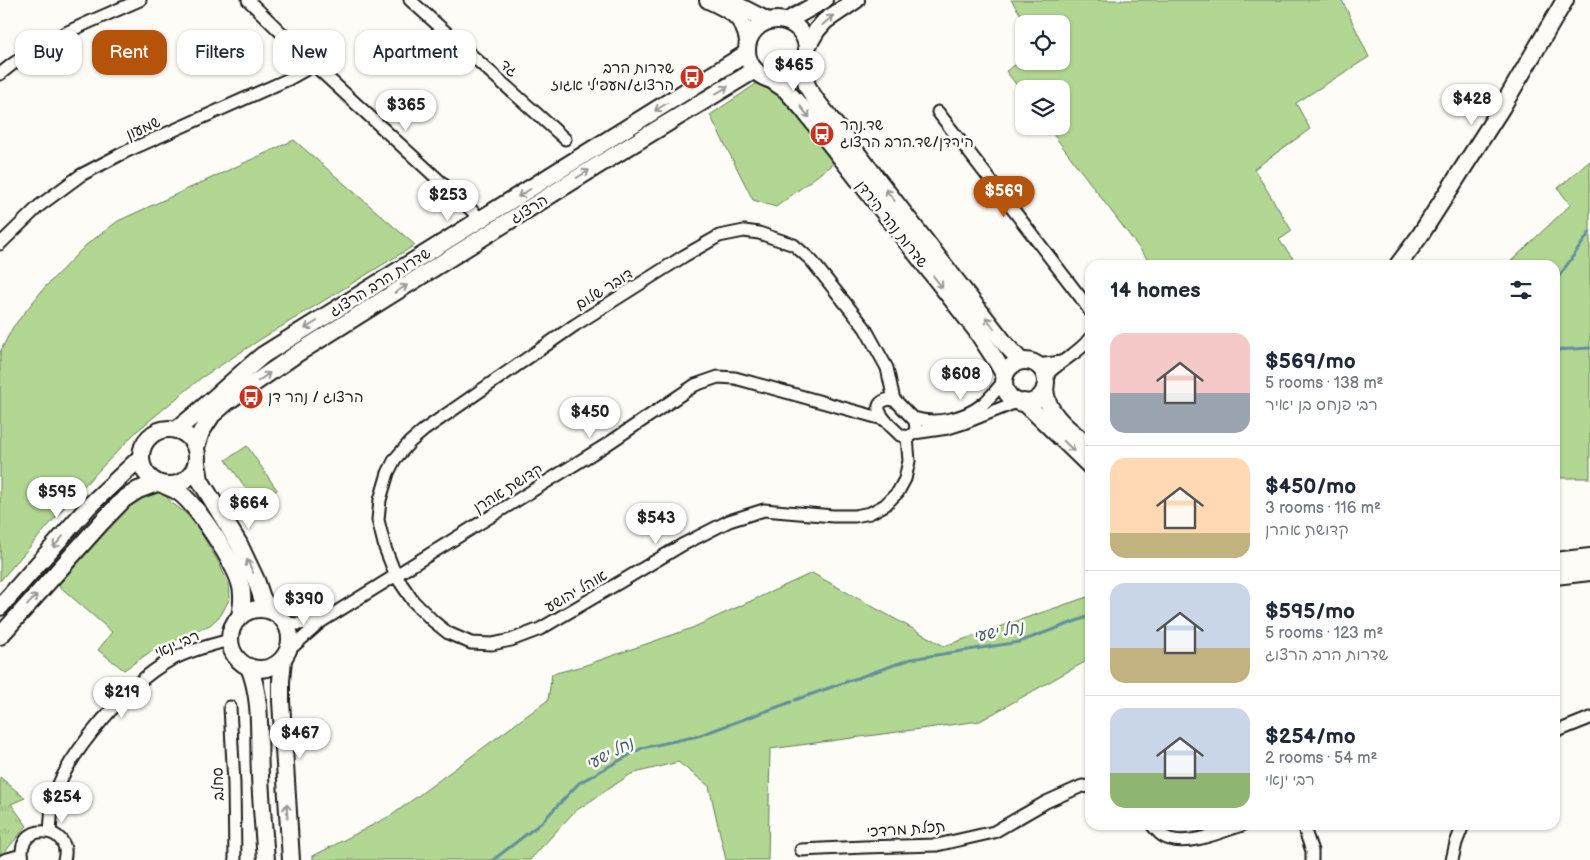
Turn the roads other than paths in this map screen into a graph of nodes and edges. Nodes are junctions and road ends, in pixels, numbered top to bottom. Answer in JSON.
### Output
{"nodes":[{"id":1,"x":140,"y":0,"type":"edge"},
{"id":2,"x":248,"y":0,"type":"edge"},
{"id":3,"x":410,"y":0,"type":"edge"},
{"id":4,"x":708,"y":0,"type":"edge"},
{"id":5,"x":726,"y":0,"type":"edge"},
{"id":6,"x":824,"y":0,"type":"edge"},
{"id":7,"x":856,"y":0,"type":"edge"},
{"id":8,"x":1565,"y":0,"type":"edge"},
{"id":9,"x":768,"y":21,"type":"junction"},
{"id":10,"x":788,"y":21,"type":"junction"},
{"id":11,"x":279,"y":30,"type":"edge"},
{"id":12,"x":748,"y":46,"type":"junction"},
{"id":13,"x":808,"y":47,"type":"junction"},
{"id":14,"x":802,"y":66,"type":"junction"},
{"id":15,"x":755,"y":70,"type":"junction"},
{"id":16,"x":0,"y":74,"type":"edge"},
{"id":17,"x":296,"y":75,"type":"edge"},
{"id":18,"x":326,"y":75,"type":"edge"},
{"id":19,"x":770,"y":79,"type":"junction"},
{"id":20,"x":938,"y":112,"type":"dead end"},
{"id":21,"x":566,"y":139,"type":"dead end"},
{"id":22,"x":481,"y":220,"type":"junction"},
{"id":23,"x":0,"y":244,"type":"edge"},
{"id":24,"x":1402,"y":260,"type":"edge"},
{"id":25,"x":1085,"y":303,"type":"edge"},
{"id":26,"x":1085,"y":347,"type":"edge"},
{"id":27,"x":1037,"y":373,"type":"junction"},
{"id":28,"x":1004,"y":379,"type":"junction"},
{"id":29,"x":894,"y":400,"type":"junction"},
{"id":30,"x":1021,"y":402,"type":"junction"},
{"id":31,"x":883,"y":418,"type":"junction"},
{"id":32,"x":913,"y":418,"type":"junction"},
{"id":33,"x":176,"y":430,"type":"junction"},
{"id":34,"x":910,"y":435,"type":"junction"},
{"id":35,"x":1085,"y":442,"type":"edge"},
{"id":36,"x":197,"y":455,"type":"junction"},
{"id":37,"x":141,"y":457,"type":"junction"},
{"id":38,"x":1085,"y":461,"type":"edge"},
{"id":39,"x":162,"y":485,"type":"junction"},
{"id":40,"x":1590,"y":557,"type":"edge"},
{"id":41,"x":1560,"y":560,"type":"edge"},
{"id":42,"x":1590,"y":572,"type":"edge"},
{"id":43,"x":1560,"y":575,"type":"edge"},
{"id":44,"x":396,"y":576,"type":"junction"},
{"id":45,"x":0,"y":608,"type":"edge"},
{"id":46,"x":270,"y":610,"type":"junction"},
{"id":47,"x":240,"y":617,"type":"junction"},
{"id":48,"x":322,"y":621,"type":"junction"},
{"id":49,"x":286,"y":624,"type":"junction"},
{"id":50,"x":0,"y":636,"type":"edge"},
{"id":51,"x":230,"y":640,"type":"junction"},
{"id":52,"x":286,"y":655,"type":"junction"},
{"id":53,"x":249,"y":667,"type":"junction"},
{"id":54,"x":230,"y":707,"type":"dead end"},
{"id":55,"x":1590,"y":718,"type":"edge"},
{"id":56,"x":1560,"y":730,"type":"edge"},
{"id":57,"x":1085,"y":786,"type":"edge"},
{"id":58,"x":1157,"y":830,"type":"edge"},
{"id":59,"x":1225,"y":830,"type":"edge"},
{"id":60,"x":1305,"y":830,"type":"edge"},
{"id":61,"x":1461,"y":830,"type":"edge"},
{"id":62,"x":50,"y":832,"type":"junction"},
{"id":63,"x":801,"y":850,"type":"dead end"},
{"id":64,"x":22,"y":858,"type":"edge"},
{"id":65,"x":4,"y":860,"type":"edge"},
{"id":66,"x":64,"y":860,"type":"edge"},
{"id":67,"x":235,"y":860,"type":"edge"},
{"id":68,"x":266,"y":860,"type":"edge"},
{"id":69,"x":291,"y":860,"type":"edge"},
{"id":70,"x":1312,"y":860,"type":"edge"},
{"id":71,"x":1452,"y":860,"type":"edge"}],
"edges":[{"from":1,"to":16,"type":"street"},
{"from":2,"to":11,"type":"street"},
{"from":3,"to":21,"type":"street","name":"גד"},
{"from":4,"to":12,"type":"main road"},
{"from":5,"to":9,"type":"main road"},
{"from":6,"to":10,"type":"main road"},
{"from":13,"to":7,"type":"main road","one_way":true},
{"from":8,"to":24,"type":"main road"},
{"from":9,"to":10,"type":"main road"},
{"from":9,"to":12,"type":"main road"},
{"from":10,"to":13,"type":"main road"},
{"from":12,"to":15,"type":"main road"},
{"from":12,"to":22,"type":"main road","name":"שדרות הרב הרצוג","one_way":true},
{"from":13,"to":14,"type":"main road"},
{"from":14,"to":19,"type":"main road"},
{"from":27,"to":14,"type":"main road","name":"שדרות נהר הירדן","one_way":true},
{"from":15,"to":19,"type":"main road"},
{"from":36,"to":15,"type":"main road","name":"הרצוג","one_way":true},
{"from":17,"to":23,"type":"street","name":"שמעון"},
{"from":18,"to":22,"type":"street"},
{"from":19,"to":28,"type":"main road","name":"שדרות נהר הירדן","one_way":true},
{"from":20,"to":25,"type":"street"},
{"from":22,"to":33,"type":"main road","name":"שדרות הרב הרצוג","one_way":true},
{"from":26,"to":27,"type":"street"},
{"from":27,"to":28,"type":"main road"},
{"from":27,"to":30,"type":"main road"},
{"from":27,"to":35,"type":"main road","name":"שדרות נהר הירדן"},
{"from":28,"to":30,"type":"main road"},
{"from":28,"to":32,"type":"street"},
{"from":29,"to":31,"type":"street"},
{"from":29,"to":32,"type":"street"},
{"from":29,"to":44,"type":"street","name":"דובר שלום"},
{"from":30,"to":34,"type":"street"},
{"from":30,"to":38,"type":"main road","one_way":true},
{"from":31,"to":34,"type":"street"},
{"from":31,"to":44,"type":"street","name":"קדושת אהרן"},
{"from":32,"to":34,"type":"street","name":"אוהל יהושע"},
{"from":33,"to":36,"type":"main road"},
{"from":33,"to":37,"type":"main road"},
{"from":34,"to":44,"type":"street","name":"אוהל יהושע"},
{"from":36,"to":39,"type":"main road"},
{"from":46,"to":36,"type":"main road","one_way":true},
{"from":37,"to":39,"type":"main road"},
{"from":37,"to":45,"type":"main road","one_way":true},
{"from":39,"to":47,"type":"main road"},
{"from":50,"to":39,"type":"main road","one_way":true},
{"from":40,"to":41,"type":"main road"},
{"from":42,"to":43,"type":"main road"},
{"from":44,"to":48,"type":"street","name":"קדושת אהרן"},
{"from":46,"to":47,"type":"main road"},
{"from":46,"to":49,"type":"main road"},
{"from":47,"to":51,"type":"main road"},
{"from":48,"to":49,"type":"street","name":"קדושת אהרן"},
{"from":48,"to":52,"type":"street","name":"קדושת אהרן"},
{"from":49,"to":52,"type":"main road"},
{"from":51,"to":53,"type":"main road"},
{"from":51,"to":62,"type":"street","name":"רבי ינאי"},
{"from":52,"to":53,"type":"main road"},
{"from":69,"to":52,"type":"main road","one_way":true},
{"from":53,"to":68,"type":"main road"},
{"from":54,"to":67,"type":"street","name":"סחלב"},
{"from":55,"to":56,"type":"street"},
{"from":57,"to":63,"type":"street","name":"תכלת מרדכי"},
{"from":58,"to":59,"type":"street"},
{"from":60,"to":70,"type":"street"},
{"from":61,"to":71,"type":"street"},
{"from":62,"to":64,"type":"street"},
{"from":62,"to":66,"type":"street"},
{"from":64,"to":65,"type":"street"}]}
